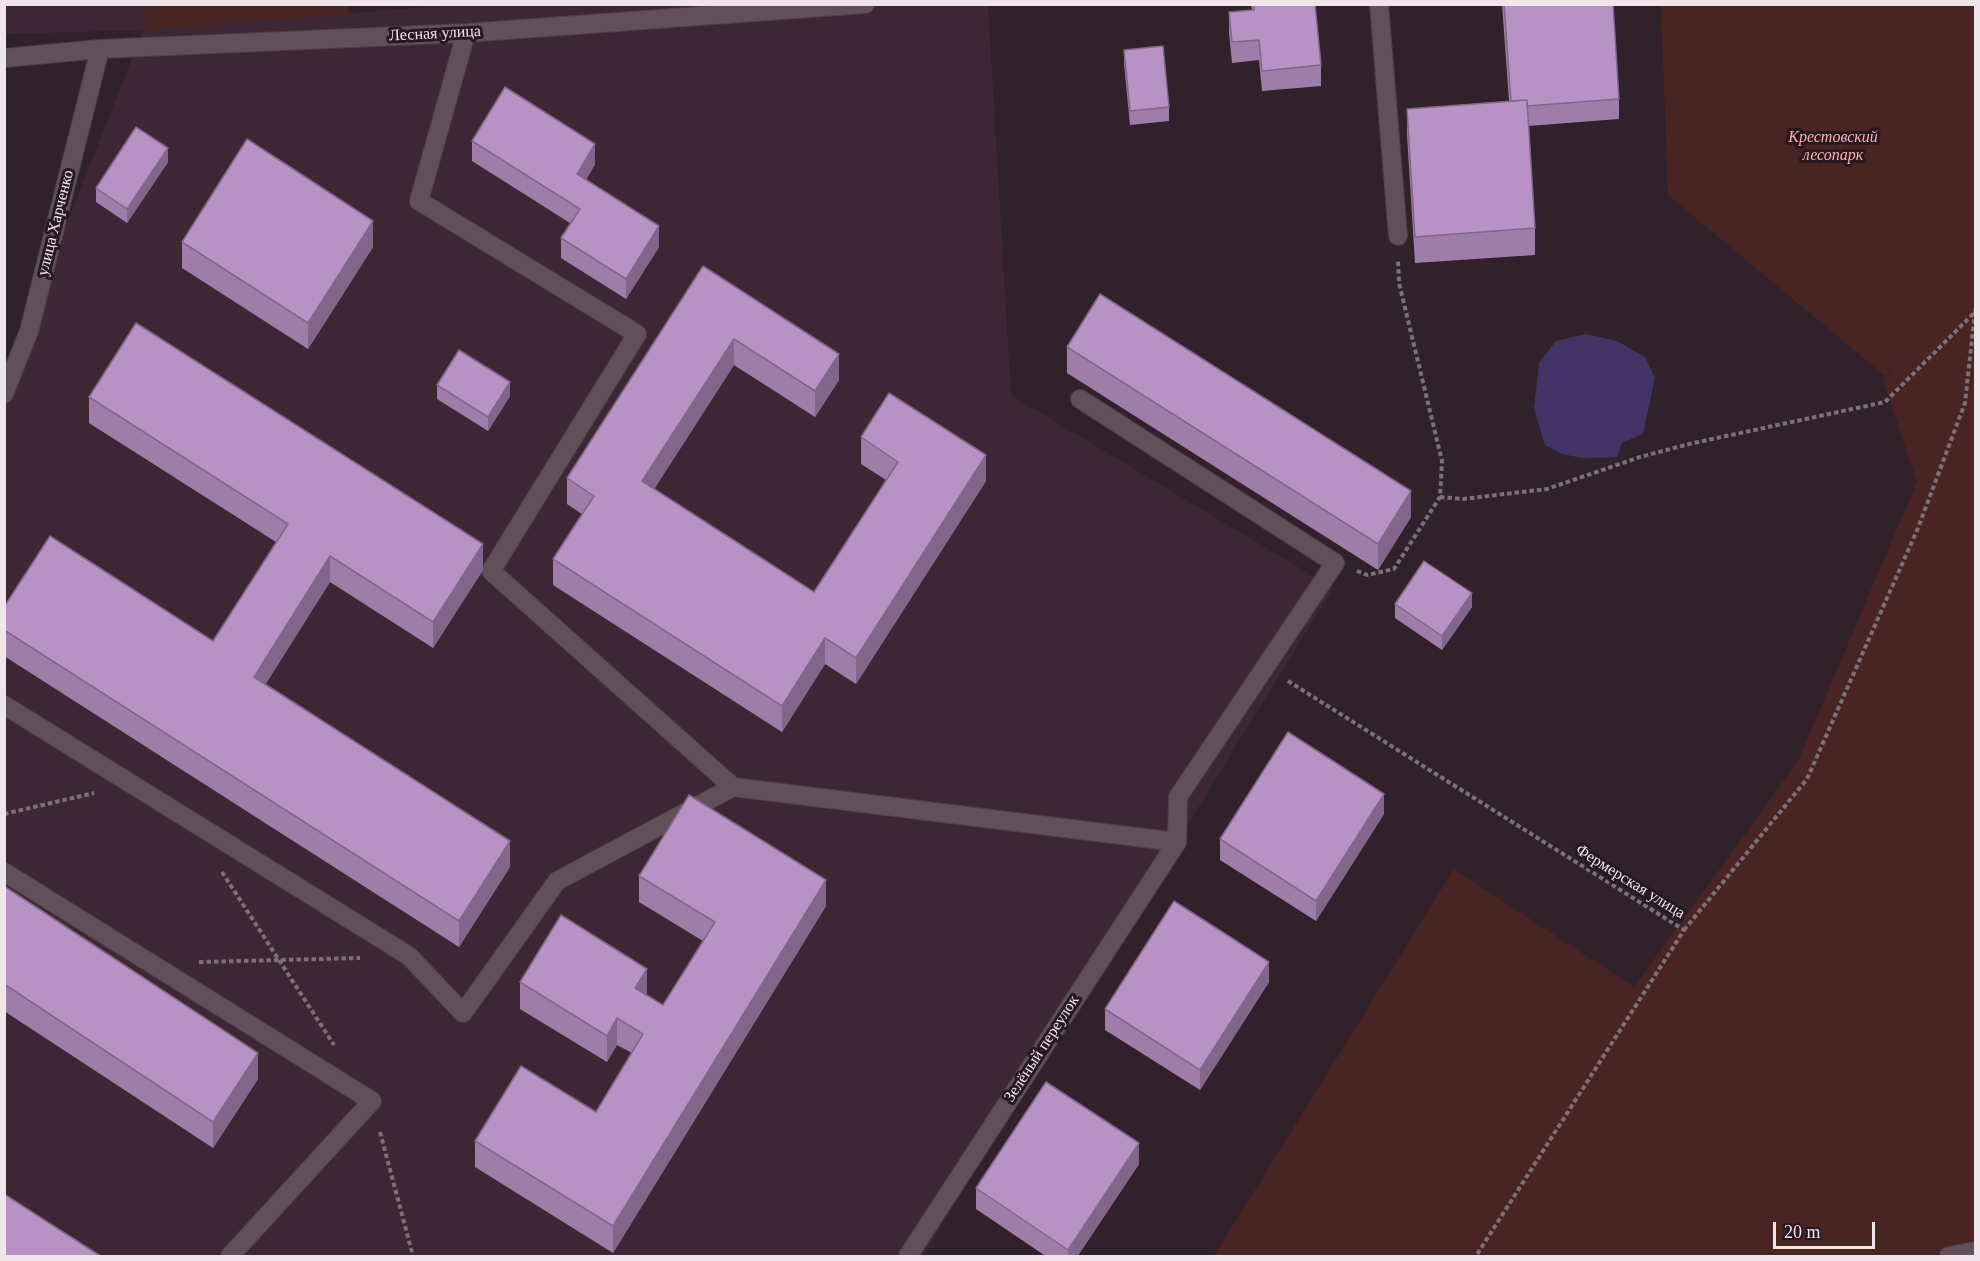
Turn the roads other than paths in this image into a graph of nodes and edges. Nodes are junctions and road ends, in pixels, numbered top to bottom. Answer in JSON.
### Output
{"nodes":[{"id":1,"x":865,"y":4,"type":"edge"},
{"id":2,"x":1379,"y":4,"type":"edge"},
{"id":3,"x":466,"y":33,"type":"junction"},
{"id":4,"x":100,"y":49,"type":"junction"},
{"id":5,"x":4,"y":58,"type":"edge"},
{"id":6,"x":1398,"y":236,"type":"road end"},
{"id":7,"x":4,"y":394,"type":"edge"},
{"id":8,"x":1080,"y":399,"type":"dead end"},
{"id":9,"x":4,"y":705,"type":"edge"},
{"id":10,"x":733,"y":787,"type":"junction"},
{"id":11,"x":1177,"y":842,"type":"junction"},
{"id":12,"x":4,"y":872,"type":"edge"},
{"id":13,"x":1976,"y":1251,"type":"edge"},
{"id":14,"x":230,"y":1257,"type":"edge"},
{"id":15,"x":908,"y":1257,"type":"edge"},
{"id":16,"x":1949,"y":1257,"type":"edge"}],
"edges":[{"from":1,"to":3,"type":"street","name":"Лесная улица"},
{"from":2,"to":6,"type":"street"},
{"from":3,"to":4,"type":"street","name":"Лесная улица"},
{"from":3,"to":10,"type":"street"},
{"from":4,"to":5,"type":"street","name":"Лесная улица"},
{"from":4,"to":7,"type":"street","name":"улица Харченко"},
{"from":8,"to":11,"type":"street"},
{"from":9,"to":10,"type":"street"},
{"from":10,"to":11,"type":"street"},
{"from":11,"to":15,"type":"street","name":"Зелёный переулок"},
{"from":12,"to":14,"type":"street"},
{"from":13,"to":16,"type":"street"}]}
